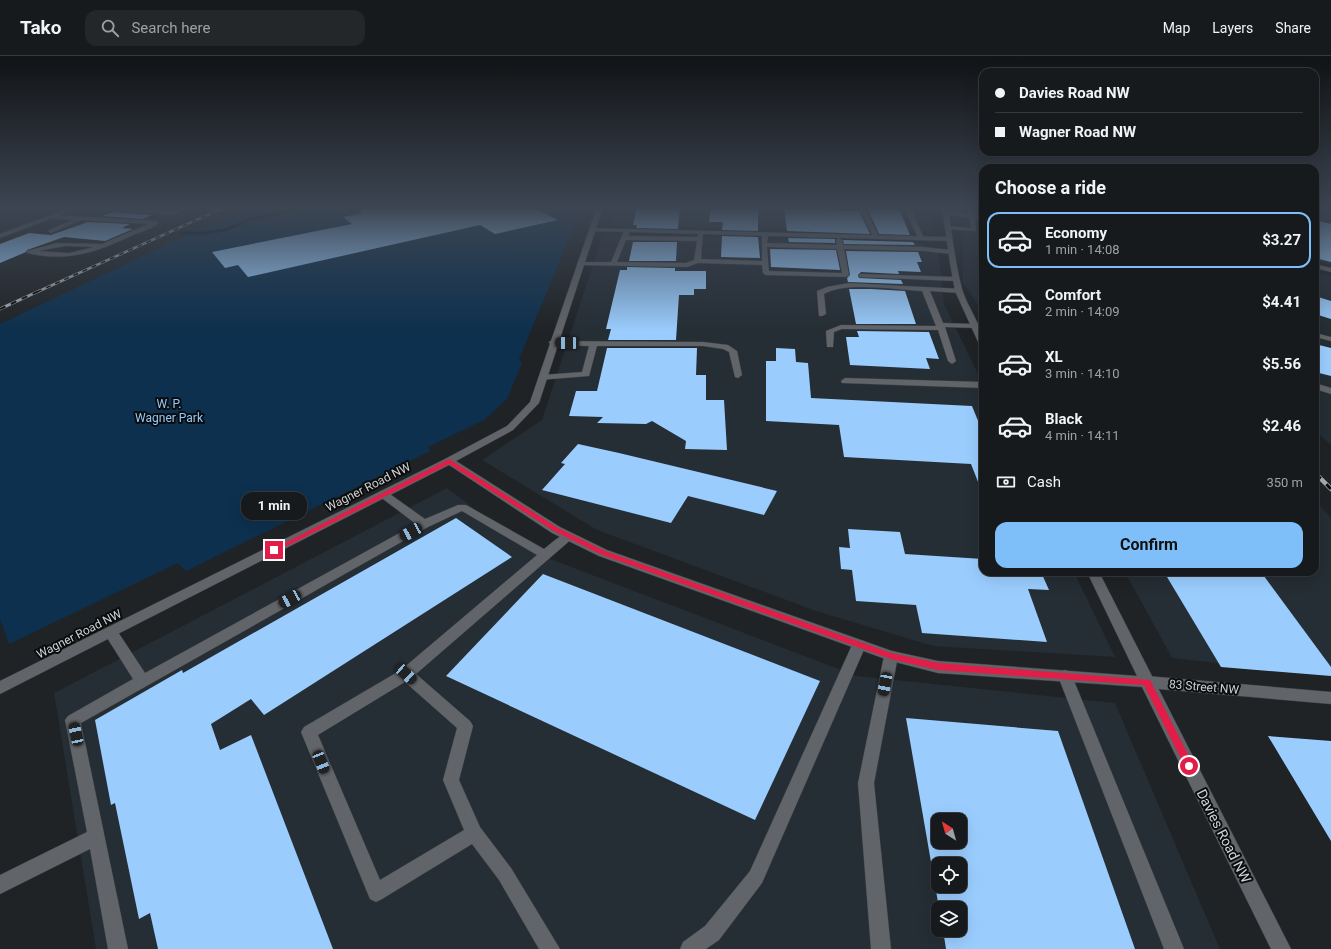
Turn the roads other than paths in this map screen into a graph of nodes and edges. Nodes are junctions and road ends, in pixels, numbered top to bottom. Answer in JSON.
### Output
{"nodes":[{"id":1,"x":38,"y":249,"type":"edge"},
{"id":2,"x":97,"y":249,"type":"edge"},
{"id":3,"x":585,"y":249,"type":"edge"},
{"id":4,"x":619,"y":249,"type":"edge"},
{"id":5,"x":698,"y":249,"type":"edge"},
{"id":6,"x":764,"y":249,"type":"edge"},
{"id":7,"x":840,"y":249,"type":"edge"},
{"id":8,"x":909,"y":249,"type":"edge"},
{"id":9,"x":950,"y":249,"type":"edge"},
{"id":10,"x":951,"y":252,"type":"junction"},
{"id":11,"x":697,"y":261,"type":"junction"},
{"id":12,"x":765,"y":263,"type":"junction"},
{"id":13,"x":580,"y":264,"type":"junction"},
{"id":14,"x":613,"y":264,"type":"junction"},
{"id":15,"x":1319,"y":267,"type":"edge"},
{"id":16,"x":1331,"y":270,"type":"edge"},
{"id":17,"x":861,"y":276,"type":"dead end"},
{"id":18,"x":956,"y":279,"type":"junction"},
{"id":19,"x":925,"y":289,"type":"junction"},
{"id":20,"x":959,"y":291,"type":"junction"},
{"id":21,"x":822,"y":314,"type":"dead end"},
{"id":22,"x":940,"y":326,"type":"junction"},
{"id":23,"x":975,"y":326,"type":"junction"},
{"id":24,"x":979,"y":335,"type":"edge"},
{"id":25,"x":1319,"y":336,"type":"edge"},
{"id":26,"x":1331,"y":339,"type":"edge"},
{"id":27,"x":553,"y":343,"type":"junction"},
{"id":28,"x":594,"y":344,"type":"junction"},
{"id":29,"x":830,"y":345,"type":"dead end"},
{"id":30,"x":952,"y":361,"type":"dead end"},
{"id":31,"x":738,"y":375,"type":"dead end"},
{"id":32,"x":542,"y":378,"type":"junction"},
{"id":33,"x":845,"y":381,"type":"dead end"},
{"id":34,"x":979,"y":386,"type":"edge"},
{"id":35,"x":1319,"y":387,"type":"edge"},
{"id":36,"x":1331,"y":391,"type":"edge"},
{"id":37,"x":449,"y":461,"type":"junction"},
{"id":38,"x":383,"y":494,"type":"junction"},
{"id":39,"x":424,"y":524,"type":"junction"},
{"id":40,"x":568,"y":537,"type":"junction"},
{"id":41,"x":545,"y":554,"type":"junction"},
{"id":42,"x":1095,"y":576,"type":"edge"},
{"id":43,"x":110,"y":632,"type":"junction"},
{"id":44,"x":860,"y":645,"type":"junction"},
{"id":45,"x":891,"y":656,"type":"junction"},
{"id":46,"x":406,"y":674,"type":"junction"},
{"id":47,"x":1065,"y":676,"type":"junction"},
{"id":48,"x":142,"y":681,"type":"junction"},
{"id":49,"x":1147,"y":682,"type":"junction"},
{"id":50,"x":0,"y":688,"type":"edge"},
{"id":51,"x":1331,"y":698,"type":"edge"},
{"id":52,"x":474,"y":833,"type":"junction"},
{"id":53,"x":97,"y":836,"type":"junction"},
{"id":54,"x":0,"y":885,"type":"edge"},
{"id":55,"x":118,"y":949,"type":"edge"},
{"id":56,"x":550,"y":949,"type":"edge"},
{"id":57,"x":690,"y":949,"type":"edge"},
{"id":58,"x":881,"y":949,"type":"edge"},
{"id":59,"x":1174,"y":949,"type":"edge"},
{"id":60,"x":1280,"y":949,"type":"edge"}],
"edges":[{"from":1,"to":2,"type":"street"},
{"from":3,"to":13,"type":"street","name":"Wagner Road NW"},
{"from":4,"to":14,"type":"street"},
{"from":5,"to":11,"type":"street"},
{"from":6,"to":12,"type":"street"},
{"from":7,"to":12,"type":"street"},
{"from":8,"to":10,"type":"street"},
{"from":9,"to":10,"type":"street"},
{"from":10,"to":18,"type":"street"},
{"from":11,"to":12,"type":"street"},
{"from":11,"to":14,"type":"street"},
{"from":13,"to":14,"type":"street"},
{"from":13,"to":27,"type":"street","name":"Wagner Road NW"},
{"from":15,"to":16,"type":"street"},
{"from":17,"to":18,"type":"street"},
{"from":18,"to":20,"type":"street"},
{"from":19,"to":20,"type":"street"},
{"from":19,"to":21,"type":"street"},
{"from":19,"to":22,"type":"street"},
{"from":20,"to":23,"type":"street"},
{"from":22,"to":23,"type":"street"},
{"from":22,"to":29,"type":"street"},
{"from":22,"to":30,"type":"street"},
{"from":23,"to":24,"type":"street"},
{"from":25,"to":26,"type":"street"},
{"from":27,"to":28,"type":"street"},
{"from":27,"to":32,"type":"street","name":"Wagner Road NW"},
{"from":28,"to":31,"type":"street"},
{"from":28,"to":32,"type":"street"},
{"from":32,"to":37,"type":"street","name":"Wagner Road NW"},
{"from":33,"to":34,"type":"street"},
{"from":35,"to":36,"type":"street"},
{"from":37,"to":38,"type":"street","name":"Wagner Road NW"},
{"from":37,"to":40,"type":"street","name":"83 Street NW"},
{"from":38,"to":39,"type":"street"},
{"from":38,"to":43,"type":"street","name":"Wagner Road NW"},
{"from":39,"to":41,"type":"street"},
{"from":39,"to":48,"type":"street"},
{"from":40,"to":41,"type":"street"},
{"from":40,"to":44,"type":"street","name":"83 Street NW"},
{"from":41,"to":46,"type":"street"},
{"from":42,"to":49,"type":"street","name":"Davies Road NW"},
{"from":43,"to":48,"type":"street"},
{"from":43,"to":50,"type":"street","name":"Wagner Road NW"},
{"from":44,"to":45,"type":"street","name":"83 Street NW"},
{"from":44,"to":57,"type":"street"},
{"from":45,"to":47,"type":"street","name":"83 Street NW"},
{"from":45,"to":58,"type":"street"},
{"from":46,"to":52,"type":"street"},
{"from":46,"to":52,"type":"street"},
{"from":47,"to":49,"type":"street","name":"83 Street NW"},
{"from":47,"to":59,"type":"street"},
{"from":48,"to":53,"type":"street"},
{"from":49,"to":51,"type":"street","name":"83 Street NW"},
{"from":49,"to":60,"type":"street","name":"Davies Road NW"},
{"from":52,"to":56,"type":"street"},
{"from":53,"to":54,"type":"street"},
{"from":53,"to":55,"type":"street"}]}
